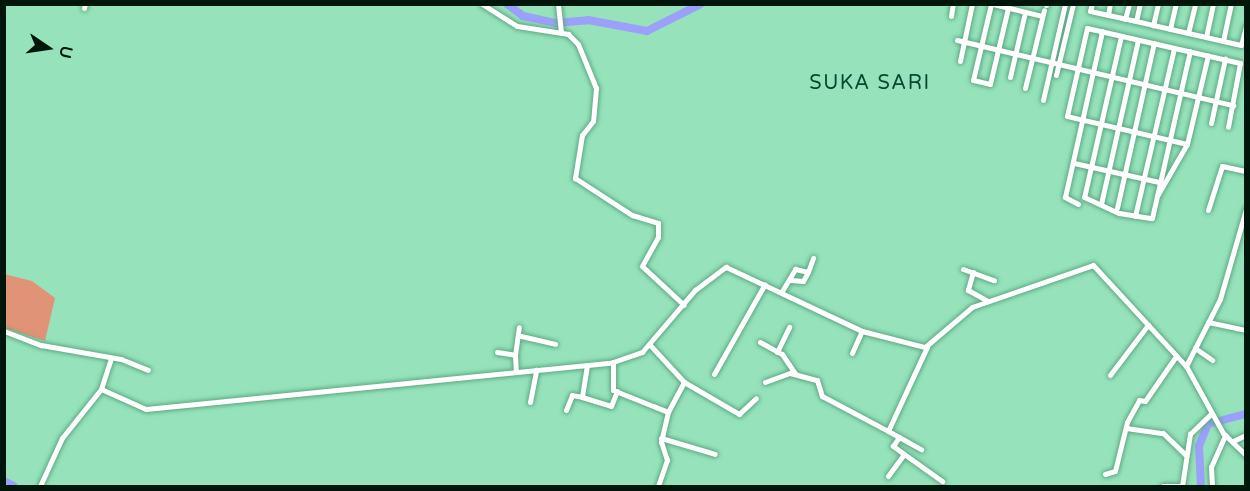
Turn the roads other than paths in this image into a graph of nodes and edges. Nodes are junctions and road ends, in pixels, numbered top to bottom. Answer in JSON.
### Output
{"nodes":[{"id":1,"x":482,"y":4,"type":"edge"},
{"id":2,"x":953,"y":4,"type":"edge"},
{"id":3,"x":972,"y":4,"type":"edge"},
{"id":4,"x":992,"y":4,"type":"edge"},
{"id":5,"x":1065,"y":4,"type":"edge"},
{"id":6,"x":1073,"y":4,"type":"edge"},
{"id":7,"x":1092,"y":4,"type":"edge"},
{"id":8,"x":1110,"y":4,"type":"edge"},
{"id":9,"x":1129,"y":4,"type":"edge"},
{"id":10,"x":1140,"y":4,"type":"edge"},
{"id":11,"x":1158,"y":4,"type":"edge"},
{"id":12,"x":1176,"y":4,"type":"edge"},
{"id":13,"x":1195,"y":4,"type":"edge"},
{"id":14,"x":1213,"y":4,"type":"edge"},
{"id":15,"x":1232,"y":4,"type":"edge"},
{"id":16,"x":559,"y":8,"type":"edge"},
{"id":17,"x":1008,"y":9,"type":"junction"},
{"id":18,"x":1045,"y":9,"type":"edge"},
{"id":19,"x":1025,"y":12,"type":"junction"},
{"id":20,"x":1108,"y":15,"type":"junction"},
{"id":21,"x":951,"y":16,"type":"dead end"},
{"id":22,"x":1125,"y":19,"type":"junction"},
{"id":23,"x":1136,"y":21,"type":"junction"},
{"id":24,"x":1153,"y":25,"type":"junction"},
{"id":25,"x":1245,"y":26,"type":"edge"},
{"id":26,"x":1170,"y":29,"type":"junction"},
{"id":27,"x":561,"y":30,"type":"junction"},
{"id":28,"x":1102,"y":31,"type":"junction"},
{"id":29,"x":1188,"y":33,"type":"junction"},
{"id":30,"x":1121,"y":36,"type":"junction"},
{"id":31,"x":1206,"y":37,"type":"junction"},
{"id":32,"x":957,"y":40,"type":"dead end"},
{"id":33,"x":1138,"y":40,"type":"junction"},
{"id":34,"x":1223,"y":41,"type":"junction"},
{"id":35,"x":964,"y":42,"type":"junction"},
{"id":36,"x":1154,"y":43,"type":"junction"},
{"id":37,"x":981,"y":46,"type":"junction"},
{"id":38,"x":1174,"y":48,"type":"junction"},
{"id":39,"x":998,"y":50,"type":"junction"},
{"id":40,"x":1190,"y":51,"type":"junction"},
{"id":41,"x":1016,"y":54,"type":"junction"},
{"id":42,"x":1208,"y":55,"type":"junction"},
{"id":43,"x":1033,"y":58,"type":"junction"},
{"id":44,"x":1225,"y":59,"type":"junction"},
{"id":45,"x":960,"y":61,"type":"dead end"},
{"id":46,"x":1055,"y":63,"type":"junction"},
{"id":47,"x":1077,"y":68,"type":"junction"},
{"id":48,"x":1094,"y":72,"type":"junction"},
{"id":49,"x":1056,"y":75,"type":"dead end"},
{"id":50,"x":1112,"y":76,"type":"junction"},
{"id":51,"x":1010,"y":77,"type":"dead end"},
{"id":52,"x":1129,"y":81,"type":"junction"},
{"id":53,"x":1146,"y":85,"type":"junction"},
{"id":54,"x":1025,"y":88,"type":"dead end"},
{"id":55,"x":1164,"y":89,"type":"junction"},
{"id":56,"x":1180,"y":93,"type":"junction"},
{"id":57,"x":1198,"y":97,"type":"junction"},
{"id":58,"x":1043,"y":99,"type":"dead end"},
{"id":59,"x":1215,"y":101,"type":"junction"},
{"id":60,"x":1233,"y":105,"type":"junction"},
{"id":61,"x":1084,"y":120,"type":"junction"},
{"id":62,"x":1211,"y":123,"type":"dead end"},
{"id":63,"x":1102,"y":124,"type":"junction"},
{"id":64,"x":1228,"y":127,"type":"dead end"},
{"id":65,"x":1117,"y":128,"type":"junction"},
{"id":66,"x":1135,"y":132,"type":"junction"},
{"id":67,"x":1152,"y":136,"type":"junction"},
{"id":68,"x":1170,"y":140,"type":"junction"},
{"id":69,"x":1187,"y":144,"type":"junction"},
{"id":70,"x":1074,"y":163,"type":"junction"},
{"id":71,"x":1091,"y":166,"type":"junction"},
{"id":72,"x":1108,"y":170,"type":"junction"},
{"id":73,"x":1245,"y":171,"type":"edge"},
{"id":74,"x":1125,"y":174,"type":"junction"},
{"id":75,"x":1142,"y":178,"type":"junction"},
{"id":76,"x":1160,"y":182,"type":"junction"},
{"id":77,"x":1156,"y":196,"type":"junction"},
{"id":78,"x":1078,"y":204,"type":"dead end"},
{"id":79,"x":1101,"y":204,"type":"junction"},
{"id":80,"x":1117,"y":208,"type":"junction"},
{"id":81,"x":1245,"y":208,"type":"edge"},
{"id":82,"x":1208,"y":210,"type":"dead end"},
{"id":83,"x":1135,"y":216,"type":"junction"},
{"id":84,"x":1238,"y":235,"type":"junction"},
{"id":85,"x":1245,"y":237,"type":"edge"},
{"id":86,"x":813,"y":258,"type":"dead end"},
{"id":87,"x":963,"y":269,"type":"dead end"},
{"id":88,"x":808,"y":272,"type":"junction"},
{"id":89,"x":973,"y":272,"type":"junction"},
{"id":90,"x":791,"y":280,"type":"junction"},
{"id":91,"x":994,"y":280,"type":"dead end"},
{"id":92,"x":765,"y":284,"type":"junction"},
{"id":93,"x":782,"y":291,"type":"junction"},
{"id":94,"x":988,"y":301,"type":"junction"},
{"id":95,"x":684,"y":305,"type":"junction"},
{"id":96,"x":1208,"y":322,"type":"junction"},
{"id":97,"x":1148,"y":324,"type":"junction"},
{"id":98,"x":519,"y":327,"type":"dead end"},
{"id":99,"x":789,"y":327,"type":"dead end"},
{"id":100,"x":1245,"y":330,"type":"edge"},
{"id":101,"x":4,"y":331,"type":"edge"},
{"id":102,"x":862,"y":331,"type":"junction"},
{"id":103,"x":521,"y":336,"type":"junction"},
{"id":104,"x":760,"y":342,"type":"dead end"},
{"id":105,"x":555,"y":344,"type":"dead end"},
{"id":106,"x":650,"y":345,"type":"junction"},
{"id":107,"x":927,"y":347,"type":"junction"},
{"id":108,"x":1195,"y":348,"type":"junction"},
{"id":109,"x":497,"y":352,"type":"dead end"},
{"id":110,"x":777,"y":352,"type":"junction"},
{"id":111,"x":852,"y":353,"type":"dead end"},
{"id":112,"x":515,"y":355,"type":"junction"},
{"id":113,"x":1176,"y":356,"type":"junction"},
{"id":114,"x":111,"y":359,"type":"junction"},
{"id":115,"x":1212,"y":360,"type":"dead end"},
{"id":116,"x":613,"y":362,"type":"junction"},
{"id":117,"x":587,"y":365,"type":"junction"},
{"id":118,"x":1186,"y":366,"type":"junction"},
{"id":119,"x":148,"y":370,"type":"dead end"},
{"id":120,"x":536,"y":370,"type":"junction"},
{"id":121,"x":516,"y":372,"type":"junction"},
{"id":122,"x":795,"y":373,"type":"junction"},
{"id":123,"x":714,"y":374,"type":"dead end"},
{"id":124,"x":1110,"y":375,"type":"dead end"},
{"id":125,"x":684,"y":382,"type":"junction"},
{"id":126,"x":765,"y":382,"type":"dead end"},
{"id":127,"x":101,"y":389,"type":"junction"},
{"id":128,"x":617,"y":392,"type":"junction"},
{"id":129,"x":582,"y":397,"type":"junction"},
{"id":130,"x":756,"y":398,"type":"dead end"},
{"id":131,"x":530,"y":402,"type":"dead end"},
{"id":132,"x":566,"y":410,"type":"dead end"},
{"id":133,"x":668,"y":412,"type":"junction"},
{"id":134,"x":1213,"y":415,"type":"junction"},
{"id":135,"x":1126,"y":428,"type":"junction"},
{"id":136,"x":888,"y":431,"type":"junction"},
{"id":137,"x":1224,"y":434,"type":"junction"},
{"id":138,"x":1245,"y":435,"type":"edge"},
{"id":139,"x":899,"y":437,"type":"junction"},
{"id":140,"x":661,"y":438,"type":"junction"},
{"id":141,"x":1233,"y":441,"type":"junction"},
{"id":142,"x":921,"y":449,"type":"dead end"},
{"id":143,"x":715,"y":454,"type":"dead end"},
{"id":144,"x":904,"y":454,"type":"junction"},
{"id":145,"x":1185,"y":454,"type":"junction"},
{"id":146,"x":1245,"y":455,"type":"edge"},
{"id":147,"x":1105,"y":474,"type":"dead end"},
{"id":148,"x":888,"y":476,"type":"dead end"},
{"id":149,"x":942,"y":481,"type":"dead end"},
{"id":150,"x":39,"y":486,"type":"edge"},
{"id":151,"x":658,"y":486,"type":"edge"},
{"id":152,"x":1163,"y":486,"type":"edge"},
{"id":153,"x":1182,"y":486,"type":"edge"},
{"id":154,"x":1212,"y":486,"type":"edge"}],
"edges":[{"from":1,"to":27,"type":"street"},
{"from":2,"to":21,"type":"street"},
{"from":3,"to":35,"type":"street"},
{"from":4,"to":17,"type":"street"},
{"from":4,"to":37,"type":"street"},
{"from":5,"to":46,"type":"street"},
{"from":6,"to":46,"type":"street"},
{"from":7,"to":20,"type":"street"},
{"from":8,"to":20,"type":"street"},
{"from":9,"to":22,"type":"street"},
{"from":10,"to":23,"type":"street"},
{"from":11,"to":24,"type":"street"},
{"from":12,"to":26,"type":"street"},
{"from":13,"to":29,"type":"street"},
{"from":14,"to":31,"type":"street"},
{"from":15,"to":34,"type":"street"},
{"from":16,"to":27,"type":"street"},
{"from":17,"to":19,"type":"street"},
{"from":17,"to":39,"type":"street"},
{"from":18,"to":19,"type":"street"},
{"from":18,"to":43,"type":"street"},
{"from":19,"to":41,"type":"street"},
{"from":20,"to":22,"type":"street"},
{"from":22,"to":23,"type":"street"},
{"from":23,"to":24,"type":"street"},
{"from":24,"to":26,"type":"street"},
{"from":25,"to":34,"type":"street"},
{"from":26,"to":29,"type":"street"},
{"from":27,"to":95,"type":"street"},
{"from":28,"to":30,"type":"street"},
{"from":28,"to":47,"type":"street"},
{"from":28,"to":48,"type":"street"},
{"from":29,"to":31,"type":"street"},
{"from":30,"to":33,"type":"street"},
{"from":30,"to":50,"type":"street"},
{"from":31,"to":34,"type":"street"},
{"from":32,"to":35,"type":"street"},
{"from":33,"to":36,"type":"street"},
{"from":33,"to":52,"type":"street"},
{"from":35,"to":37,"type":"street"},
{"from":35,"to":45,"type":"street"},
{"from":36,"to":38,"type":"street"},
{"from":36,"to":53,"type":"street"},
{"from":37,"to":39,"type":"street"},
{"from":37,"to":39,"type":"street"},
{"from":38,"to":40,"type":"street"},
{"from":38,"to":55,"type":"street"},
{"from":39,"to":41,"type":"street"},
{"from":40,"to":42,"type":"street"},
{"from":40,"to":56,"type":"street"},
{"from":41,"to":43,"type":"street"},
{"from":41,"to":51,"type":"street"},
{"from":42,"to":44,"type":"street"},
{"from":42,"to":57,"type":"street"},
{"from":43,"to":46,"type":"street"},
{"from":43,"to":54,"type":"street"},
{"from":44,"to":59,"type":"street"},
{"from":44,"to":60,"type":"street"},
{"from":46,"to":47,"type":"street"},
{"from":46,"to":49,"type":"street"},
{"from":46,"to":58,"type":"street"},
{"from":47,"to":48,"type":"street"},
{"from":47,"to":61,"type":"street"},
{"from":48,"to":50,"type":"street"},
{"from":48,"to":61,"type":"street"},
{"from":50,"to":52,"type":"street"},
{"from":50,"to":63,"type":"street"},
{"from":52,"to":53,"type":"street"},
{"from":52,"to":65,"type":"street"},
{"from":53,"to":55,"type":"street"},
{"from":53,"to":66,"type":"street"},
{"from":55,"to":56,"type":"street"},
{"from":55,"to":67,"type":"street"},
{"from":56,"to":57,"type":"street"},
{"from":56,"to":68,"type":"street"},
{"from":57,"to":59,"type":"street"},
{"from":57,"to":69,"type":"street"},
{"from":59,"to":60,"type":"street"},
{"from":59,"to":62,"type":"street"},
{"from":60,"to":64,"type":"street"},
{"from":61,"to":63,"type":"street"},
{"from":61,"to":70,"type":"street"},
{"from":63,"to":65,"type":"street"},
{"from":63,"to":71,"type":"street"},
{"from":65,"to":66,"type":"street"},
{"from":65,"to":72,"type":"street"},
{"from":66,"to":67,"type":"street"},
{"from":66,"to":74,"type":"street"},
{"from":67,"to":68,"type":"street"},
{"from":67,"to":75,"type":"street"},
{"from":68,"to":69,"type":"street"},
{"from":68,"to":76,"type":"street"},
{"from":69,"to":77,"type":"street"},
{"from":70,"to":71,"type":"street"},
{"from":70,"to":78,"type":"street"},
{"from":71,"to":72,"type":"street"},
{"from":71,"to":79,"type":"street"},
{"from":72,"to":74,"type":"street"},
{"from":72,"to":79,"type":"street"},
{"from":73,"to":82,"type":"street"},
{"from":74,"to":75,"type":"street"},
{"from":74,"to":80,"type":"street"},
{"from":75,"to":76,"type":"street"},
{"from":75,"to":83,"type":"street"},
{"from":76,"to":77,"type":"street"},
{"from":77,"to":83,"type":"street"},
{"from":79,"to":80,"type":"street"},
{"from":80,"to":83,"type":"street"},
{"from":81,"to":84,"type":"street"},
{"from":84,"to":85,"type":"street"},
{"from":84,"to":96,"type":"street"},
{"from":86,"to":88,"type":"street"},
{"from":87,"to":89,"type":"street"},
{"from":88,"to":90,"type":"street"},
{"from":88,"to":90,"type":"street"},
{"from":89,"to":91,"type":"street"},
{"from":89,"to":94,"type":"street"},
{"from":90,"to":93,"type":"street"},
{"from":92,"to":93,"type":"street"},
{"from":92,"to":95,"type":"street"},
{"from":92,"to":123,"type":"street"},
{"from":93,"to":102,"type":"street"},
{"from":94,"to":97,"type":"street"},
{"from":94,"to":107,"type":"street"},
{"from":95,"to":106,"type":"street"},
{"from":96,"to":100,"type":"street"},
{"from":96,"to":108,"type":"street"},
{"from":97,"to":113,"type":"street"},
{"from":97,"to":124,"type":"street"},
{"from":98,"to":103,"type":"street"},
{"from":99,"to":110,"type":"street"},
{"from":101,"to":114,"type":"street"},
{"from":102,"to":107,"type":"street"},
{"from":102,"to":111,"type":"street"},
{"from":103,"to":105,"type":"street"},
{"from":103,"to":112,"type":"street"},
{"from":104,"to":110,"type":"street"},
{"from":106,"to":116,"type":"street"},
{"from":106,"to":125,"type":"street"},
{"from":107,"to":136,"type":"street"},
{"from":108,"to":115,"type":"street"},
{"from":108,"to":118,"type":"street"},
{"from":109,"to":112,"type":"street"},
{"from":110,"to":122,"type":"street"},
{"from":112,"to":121,"type":"street"},
{"from":113,"to":118,"type":"street"},
{"from":113,"to":135,"type":"street"},
{"from":114,"to":119,"type":"street"},
{"from":114,"to":127,"type":"street"},
{"from":116,"to":117,"type":"street"},
{"from":116,"to":128,"type":"street"},
{"from":117,"to":120,"type":"street"},
{"from":117,"to":129,"type":"street"},
{"from":118,"to":134,"type":"street"},
{"from":120,"to":121,"type":"street"},
{"from":120,"to":131,"type":"street"},
{"from":121,"to":127,"type":"street"},
{"from":122,"to":126,"type":"street"},
{"from":122,"to":136,"type":"street"},
{"from":125,"to":130,"type":"street"},
{"from":125,"to":133,"type":"street"},
{"from":127,"to":150,"type":"street"},
{"from":128,"to":129,"type":"street"},
{"from":128,"to":133,"type":"street"},
{"from":129,"to":132,"type":"street"},
{"from":133,"to":140,"type":"street"},
{"from":134,"to":137,"type":"street"},
{"from":134,"to":145,"type":"street"},
{"from":135,"to":145,"type":"street"},
{"from":135,"to":147,"type":"street"},
{"from":136,"to":139,"type":"street"},
{"from":137,"to":141,"type":"street"},
{"from":137,"to":154,"type":"street"},
{"from":138,"to":141,"type":"street"},
{"from":139,"to":142,"type":"street"},
{"from":139,"to":144,"type":"street"},
{"from":140,"to":143,"type":"street"},
{"from":140,"to":151,"type":"street"},
{"from":141,"to":146,"type":"street"},
{"from":144,"to":148,"type":"street"},
{"from":144,"to":149,"type":"street"},
{"from":145,"to":153,"type":"street"},
{"from":152,"to":153,"type":"street"}]}
